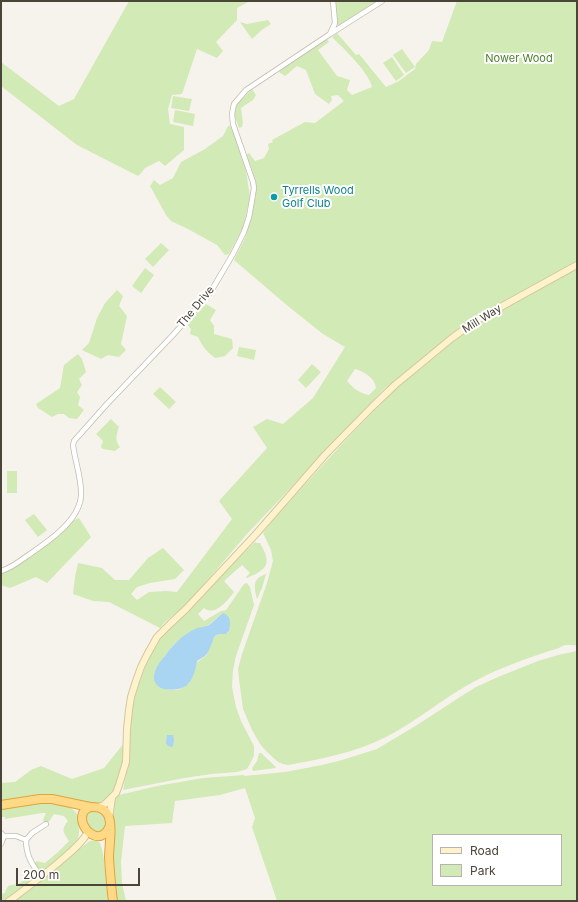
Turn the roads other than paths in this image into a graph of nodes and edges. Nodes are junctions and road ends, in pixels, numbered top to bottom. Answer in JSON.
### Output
{"nodes":[{"id":1,"x":332,"y":1,"type":"edge"},
{"id":2,"x":382,"y":1,"type":"edge"},
{"id":3,"x":330,"y":34,"type":"junction"},
{"id":4,"x":577,"y":265,"type":"edge"},
{"id":5,"x":1,"y":571,"type":"edge"},
{"id":6,"x":112,"y":798,"type":"junction"},
{"id":7,"x":69,"y":803,"type":"junction"},
{"id":8,"x":1,"y":805,"type":"edge"},
{"id":9,"x":94,"y":807,"type":"junction"},
{"id":10,"x":82,"y":817,"type":"junction"},
{"id":11,"x":109,"y":822,"type":"junction"},
{"id":12,"x":46,"y":824,"type":"dead end"},
{"id":13,"x":88,"y":832,"type":"junction"},
{"id":14,"x":2,"y":834,"type":"edge"},
{"id":15,"x":101,"y":836,"type":"junction"},
{"id":16,"x":26,"y":840,"type":"junction"},
{"id":17,"x":1,"y":844,"type":"edge"},
{"id":18,"x":109,"y":856,"type":"junction"},
{"id":19,"x":41,"y":877,"type":"junction"},
{"id":20,"x":9,"y":901,"type":"edge"},
{"id":21,"x":113,"y":901,"type":"edge"}],
"edges":[{"from":1,"to":3,"type":"street"},
{"from":2,"to":3,"type":"street","name":"The Drive"},
{"from":3,"to":5,"type":"street","name":"The Drive"},
{"from":4,"to":6,"type":"main road","name":"Mill Way"},
{"from":6,"to":9,"type":"main road"},
{"from":6,"to":11,"type":"main road"},
{"from":7,"to":8,"type":"highway"},
{"from":7,"to":9,"type":"highway"},
{"from":7,"to":10,"type":"highway"},
{"from":9,"to":10,"type":"highway"},
{"from":9,"to":11,"type":"highway"},
{"from":10,"to":13,"type":"highway"},
{"from":11,"to":15,"type":"highway"},
{"from":11,"to":18,"type":"highway"},
{"from":12,"to":16,"type":"street"},
{"from":13,"to":15,"type":"highway"},
{"from":13,"to":19,"type":"main road"},
{"from":14,"to":16,"type":"street"},
{"from":14,"to":17,"type":"street"},
{"from":15,"to":18,"type":"highway"},
{"from":16,"to":19,"type":"street"},
{"from":18,"to":21,"type":"highway"},
{"from":19,"to":20,"type":"main road"}]}
